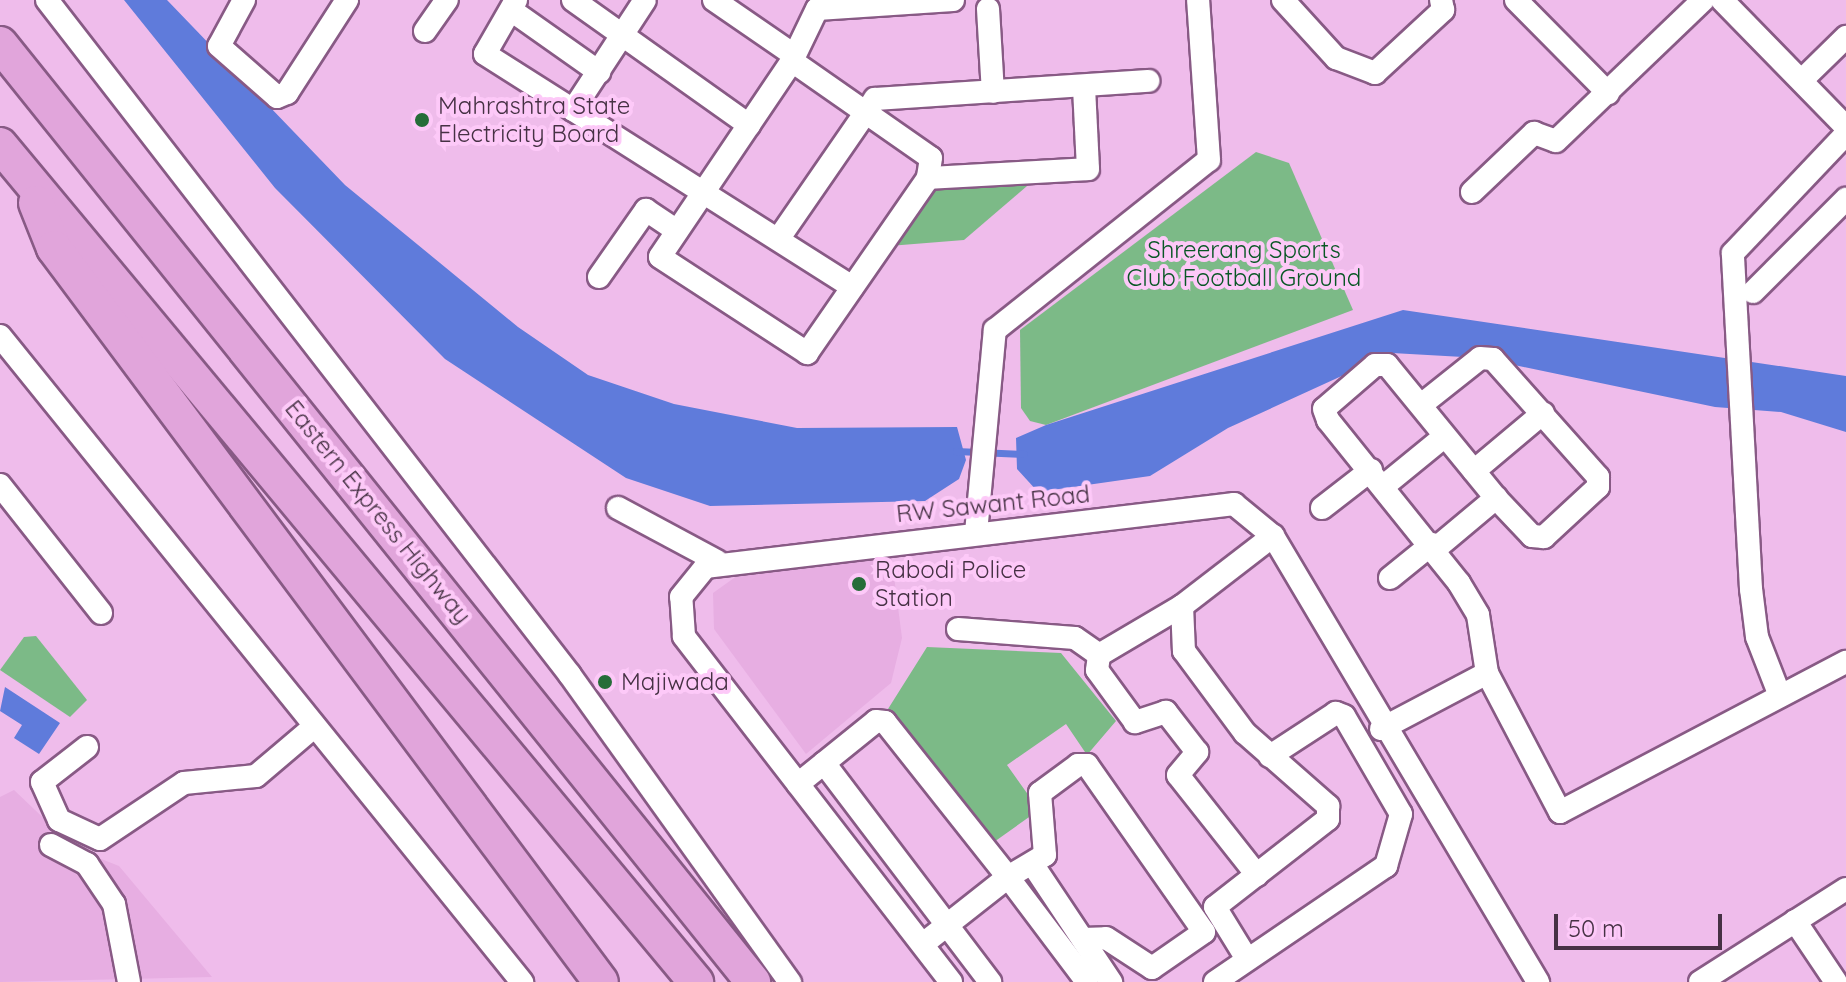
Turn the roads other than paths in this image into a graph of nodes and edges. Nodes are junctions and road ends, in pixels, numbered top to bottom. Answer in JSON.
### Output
{"nodes":[{"id":1,"x":47,"y":0,"type":"edge"},
{"id":2,"x":244,"y":0,"type":"edge"},
{"id":3,"x":347,"y":0,"type":"edge"},
{"id":4,"x":447,"y":0,"type":"edge"},
{"id":5,"x":573,"y":0,"type":"edge"},
{"id":6,"x":645,"y":0,"type":"edge"},
{"id":7,"x":714,"y":0,"type":"edge"},
{"id":8,"x":953,"y":0,"type":"edge"},
{"id":9,"x":1198,"y":0,"type":"edge"},
{"id":10,"x":1283,"y":0,"type":"edge"},
{"id":11,"x":1441,"y":0,"type":"edge"},
{"id":12,"x":1516,"y":0,"type":"edge"},
{"id":13,"x":1703,"y":0,"type":"edge"},
{"id":14,"x":1722,"y":0,"type":"edge"},
{"id":15,"x":514,"y":5,"type":"edge"},
{"id":16,"x":820,"y":5,"type":"edge"},
{"id":17,"x":988,"y":9,"type":"dead end"},
{"id":18,"x":425,"y":31,"type":"dead end"},
{"id":19,"x":623,"y":37,"type":"junction"},
{"id":20,"x":1846,"y":37,"type":"edge"},
{"id":21,"x":0,"y":44,"type":"edge"},
{"id":22,"x":793,"y":58,"type":"junction"},
{"id":23,"x":599,"y":72,"type":"junction"},
{"id":24,"x":1802,"y":80,"type":"junction"},
{"id":25,"x":1148,"y":81,"type":"dead end"},
{"id":26,"x":1084,"y":87,"type":"junction"},
{"id":27,"x":993,"y":92,"type":"junction"},
{"id":28,"x":1608,"y":93,"type":"junction"},
{"id":29,"x":573,"y":110,"type":"junction"},
{"id":30,"x":865,"y":112,"type":"junction"},
{"id":31,"x":749,"y":125,"type":"junction"},
{"id":32,"x":1846,"y":127,"type":"edge"},
{"id":33,"x":1846,"y":134,"type":"edge"},
{"id":34,"x":0,"y":145,"type":"edge"},
{"id":35,"x":24,"y":174,"type":"junction"},
{"id":36,"x":928,"y":178,"type":"junction"},
{"id":37,"x":703,"y":192,"type":"junction"},
{"id":38,"x":1472,"y":192,"type":"dead end"},
{"id":39,"x":1846,"y":199,"type":"edge"},
{"id":40,"x":677,"y":231,"type":"junction"},
{"id":41,"x":779,"y":238,"type":"junction"},
{"id":42,"x":599,"y":277,"type":"dead end"},
{"id":43,"x":852,"y":287,"type":"junction"},
{"id":44,"x":1753,"y":292,"type":"dead end"},
{"id":45,"x":0,"y":336,"type":"edge"},
{"id":46,"x":1421,"y":405,"type":"junction"},
{"id":47,"x":1543,"y":413,"type":"junction"},
{"id":48,"x":1445,"y":436,"type":"junction"},
{"id":49,"x":1474,"y":471,"type":"junction"},
{"id":50,"x":1378,"y":477,"type":"junction"},
{"id":51,"x":0,"y":485,"type":"edge"},
{"id":52,"x":1496,"y":498,"type":"junction"},
{"id":53,"x":618,"y":508,"type":"dead end"},
{"id":54,"x":1322,"y":508,"type":"dead end"},
{"id":55,"x":976,"y":533,"type":"junction"},
{"id":56,"x":1273,"y":536,"type":"junction"},
{"id":57,"x":1434,"y":546,"type":"junction"},
{"id":58,"x":717,"y":561,"type":"junction"},
{"id":59,"x":1390,"y":578,"type":"dead end"},
{"id":60,"x":1182,"y":606,"type":"junction"},
{"id":61,"x":101,"y":613,"type":"dead end"},
{"id":62,"x":958,"y":629,"type":"dead end"},
{"id":63,"x":1099,"y":655,"type":"junction"},
{"id":64,"x":1846,"y":662,"type":"edge"},
{"id":65,"x":1487,"y":673,"type":"junction"},
{"id":66,"x":1780,"y":696,"type":"junction"},
{"id":67,"x":315,"y":726,"type":"junction"},
{"id":68,"x":1381,"y":729,"type":"junction"},
{"id":69,"x":87,"y":747,"type":"dead end"},
{"id":70,"x":1270,"y":756,"type":"junction"},
{"id":71,"x":824,"y":763,"type":"junction"},
{"id":72,"x":798,"y":784,"type":"junction"},
{"id":73,"x":51,"y":845,"type":"dead end"},
{"id":74,"x":659,"y":860,"type":"junction"},
{"id":75,"x":1033,"y":865,"type":"junction"},
{"id":76,"x":1257,"y":875,"type":"junction"},
{"id":77,"x":1008,"y":877,"type":"junction"},
{"id":78,"x":623,"y":889,"type":"junction"},
{"id":79,"x":1846,"y":889,"type":"edge"},
{"id":80,"x":1795,"y":921,"type":"junction"},
{"id":81,"x":946,"y":926,"type":"junction"},
{"id":82,"x":1083,"y":939,"type":"junction"},
{"id":83,"x":923,"y":944,"type":"junction"},
{"id":84,"x":1247,"y":959,"type":"junction"},
{"id":85,"x":129,"y":982,"type":"edge"},
{"id":86,"x":522,"y":982,"type":"edge"},
{"id":87,"x":601,"y":982,"type":"edge"},
{"id":88,"x":681,"y":982,"type":"edge"},
{"id":89,"x":696,"y":982,"type":"edge"},
{"id":90,"x":753,"y":982,"type":"edge"},
{"id":91,"x":777,"y":982,"type":"edge"},
{"id":92,"x":790,"y":982,"type":"edge"},
{"id":93,"x":951,"y":982,"type":"edge"},
{"id":94,"x":990,"y":982,"type":"edge"},
{"id":95,"x":1087,"y":982,"type":"edge"},
{"id":96,"x":1111,"y":982,"type":"edge"},
{"id":97,"x":1215,"y":982,"type":"edge"},
{"id":98,"x":1538,"y":982,"type":"edge"},
{"id":99,"x":1700,"y":982,"type":"edge"},
{"id":100,"x":1836,"y":982,"type":"edge"}],
"edges":[{"from":1,"to":92,"type":"street"},
{"from":2,"to":3,"type":"street"},
{"from":4,"to":18,"type":"street"},
{"from":5,"to":19,"type":"street"},
{"from":6,"to":19,"type":"street"},
{"from":7,"to":22,"type":"street"},
{"from":8,"to":16,"type":"street"},
{"from":9,"to":55,"type":"street"},
{"from":10,"to":11,"type":"street"},
{"from":12,"to":28,"type":"street"},
{"from":13,"to":28,"type":"street"},
{"from":14,"to":24,"type":"street"},
{"from":15,"to":23,"type":"street"},
{"from":15,"to":29,"type":"street"},
{"from":16,"to":22,"type":"street"},
{"from":17,"to":27,"type":"street"},
{"from":19,"to":23,"type":"street"},
{"from":19,"to":31,"type":"street"},
{"from":20,"to":24,"type":"street"},
{"from":21,"to":74,"type":"highway","name":"Eastern Express Highway"},
{"from":22,"to":30,"type":"street"},
{"from":22,"to":31,"type":"street"},
{"from":23,"to":29,"type":"street"},
{"from":24,"to":32,"type":"street"},
{"from":25,"to":26,"type":"street"},
{"from":26,"to":27,"type":"street"},
{"from":26,"to":36,"type":"street"},
{"from":27,"to":30,"type":"street"},
{"from":28,"to":38,"type":"street"},
{"from":29,"to":37,"type":"street"},
{"from":30,"to":36,"type":"street"},
{"from":30,"to":41,"type":"street"},
{"from":31,"to":37,"type":"street"},
{"from":33,"to":66,"type":"street"},
{"from":34,"to":35,"type":"highway"},
{"from":35,"to":78,"type":"highway"},
{"from":35,"to":87,"type":"highway"},
{"from":36,"to":43,"type":"street"},
{"from":37,"to":40,"type":"street"},
{"from":37,"to":41,"type":"street"},
{"from":39,"to":44,"type":"street"},
{"from":40,"to":42,"type":"street"},
{"from":40,"to":43,"type":"street"},
{"from":41,"to":43,"type":"street"},
{"from":45,"to":67,"type":"street"},
{"from":46,"to":47,"type":"street"},
{"from":46,"to":48,"type":"street"},
{"from":46,"to":50,"type":"street"},
{"from":47,"to":49,"type":"street"},
{"from":47,"to":52,"type":"street"},
{"from":48,"to":49,"type":"street"},
{"from":48,"to":50,"type":"street"},
{"from":49,"to":52,"type":"street"},
{"from":50,"to":54,"type":"street"},
{"from":50,"to":57,"type":"street"},
{"from":51,"to":61,"type":"street"},
{"from":52,"to":57,"type":"street"},
{"from":53,"to":58,"type":"street"},
{"from":55,"to":56,"type":"street","name":"RW Sawant Road"},
{"from":55,"to":58,"type":"street","name":"RW Sawant Road"},
{"from":56,"to":60,"type":"street"},
{"from":56,"to":68,"type":"street","name":"RW Sawant Road"},
{"from":57,"to":59,"type":"street"},
{"from":57,"to":65,"type":"street"},
{"from":58,"to":72,"type":"street"},
{"from":60,"to":63,"type":"street"},
{"from":60,"to":70,"type":"street"},
{"from":62,"to":63,"type":"street"},
{"from":63,"to":76,"type":"street"},
{"from":64,"to":66,"type":"street"},
{"from":65,"to":66,"type":"street"},
{"from":65,"to":68,"type":"street"},
{"from":67,"to":69,"type":"street"},
{"from":67,"to":86,"type":"street"},
{"from":68,"to":98,"type":"street","name":"RW Sawant Road"},
{"from":70,"to":76,"type":"street"},
{"from":70,"to":84,"type":"street"},
{"from":71,"to":72,"type":"street"},
{"from":71,"to":77,"type":"street"},
{"from":71,"to":81,"type":"street"},
{"from":72,"to":83,"type":"street"},
{"from":73,"to":85,"type":"street"},
{"from":74,"to":90,"type":"highway","name":"Eastern Express Highway"},
{"from":74,"to":91,"type":"highway"},
{"from":75,"to":77,"type":"street"},
{"from":75,"to":82,"type":"street"},
{"from":75,"to":82,"type":"street"},
{"from":76,"to":84,"type":"street"},
{"from":77,"to":81,"type":"street"},
{"from":77,"to":95,"type":"street"},
{"from":78,"to":88,"type":"highway"},
{"from":78,"to":89,"type":"highway"},
{"from":79,"to":80,"type":"street"},
{"from":80,"to":99,"type":"street"},
{"from":80,"to":100,"type":"street"},
{"from":81,"to":83,"type":"street"},
{"from":81,"to":94,"type":"street"},
{"from":82,"to":96,"type":"street"},
{"from":83,"to":93,"type":"street"},
{"from":84,"to":97,"type":"street"}]}
